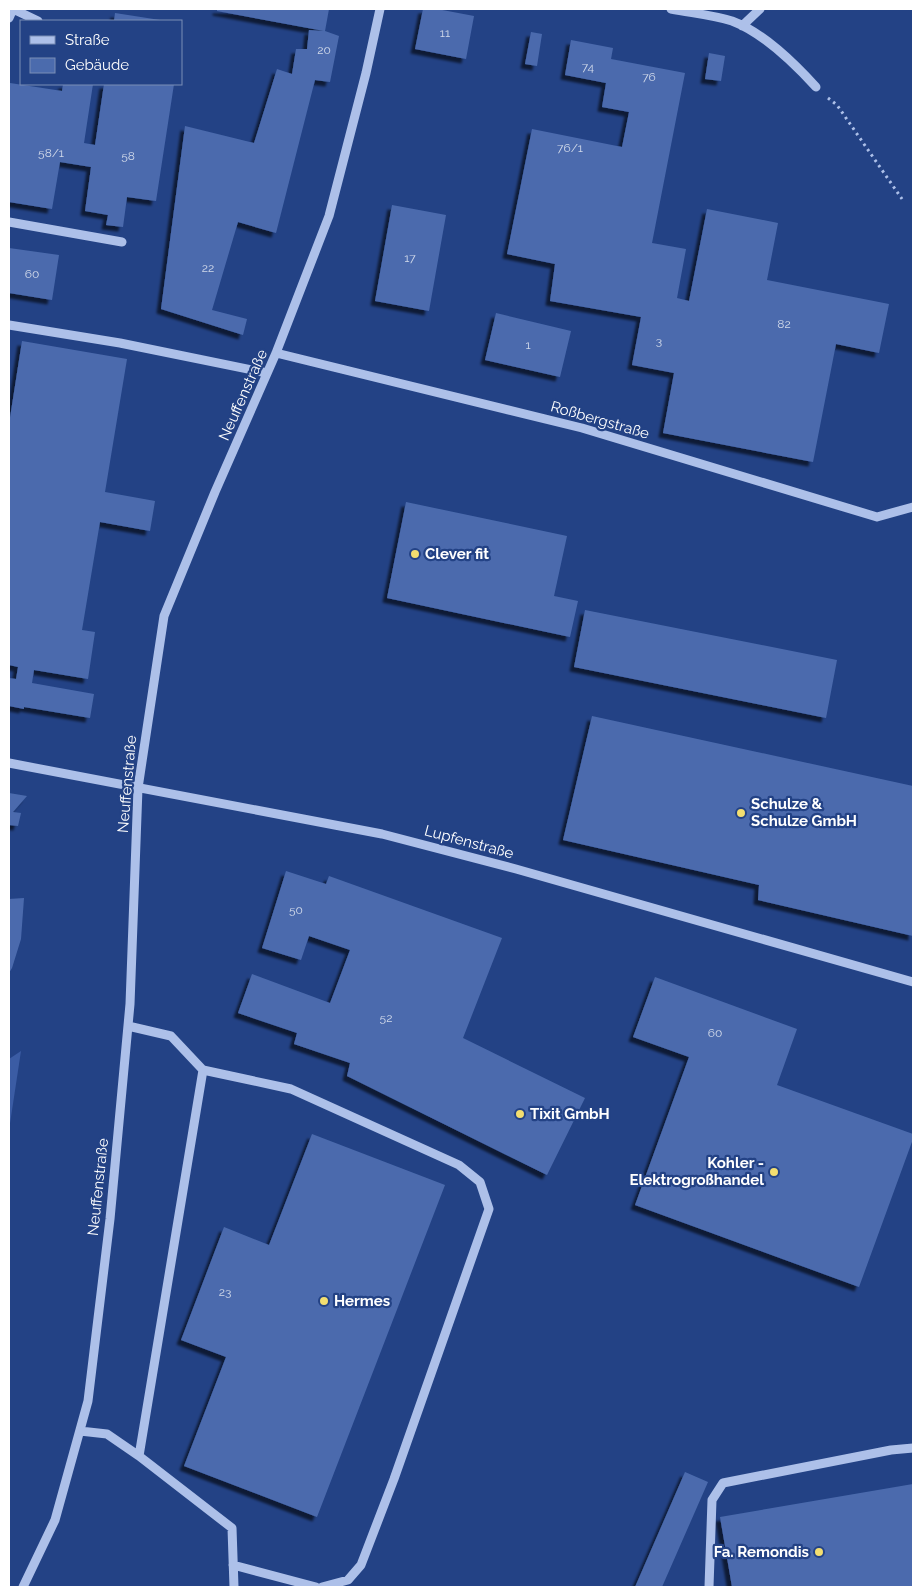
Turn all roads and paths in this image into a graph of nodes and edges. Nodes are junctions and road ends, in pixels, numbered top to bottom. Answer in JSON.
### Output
{"nodes":[{"id":1,"x":13,"y":9,"type":"edge"},
{"id":2,"x":380,"y":9,"type":"edge"},
{"id":3,"x":671,"y":9,"type":"edge"},
{"id":4,"x":760,"y":9,"type":"edge"},
{"id":5,"x":9,"y":18,"type":"edge"},
{"id":6,"x":36,"y":20,"type":"edge"},
{"id":7,"x":742,"y":26,"type":"junction"},
{"id":8,"x":816,"y":87,"type":"joint"},
{"id":9,"x":902,"y":199,"type":"dead end"},
{"id":10,"x":9,"y":222,"type":"edge"},
{"id":11,"x":122,"y":242,"type":"dead end"},
{"id":12,"x":9,"y":324,"type":"edge"},
{"id":13,"x":276,"y":353,"type":"junction"},
{"id":14,"x":267,"y":373,"type":"junction"},
{"id":15,"x":913,"y":508,"type":"edge"},
{"id":16,"x":9,"y":763,"type":"edge"},
{"id":17,"x":138,"y":788,"type":"junction"},
{"id":18,"x":913,"y":982,"type":"edge"},
{"id":19,"x":128,"y":1026,"type":"junction"},
{"id":20,"x":203,"y":1070,"type":"junction"},
{"id":21,"x":80,"y":1431,"type":"junction"},
{"id":22,"x":913,"y":1448,"type":"edge"},
{"id":23,"x":139,"y":1456,"type":"junction"},
{"id":24,"x":233,"y":1564,"type":"junction"},
{"id":25,"x":23,"y":1587,"type":"edge"},
{"id":26,"x":234,"y":1587,"type":"edge"},
{"id":27,"x":316,"y":1587,"type":"edge"},
{"id":28,"x":322,"y":1587,"type":"edge"},
{"id":29,"x":709,"y":1587,"type":"edge"}],
"edges":[{"from":1,"to":5,"type":"street"},
{"from":1,"to":6,"type":"street"},
{"from":2,"to":13,"type":"street","name":"Neuffenstraße"},
{"from":3,"to":7,"type":"street"},
{"from":4,"to":7,"type":"street"},
{"from":7,"to":8,"type":"street"},
{"from":8,"to":9,"type":"path"},
{"from":10,"to":11,"type":"street"},
{"from":12,"to":14,"type":"street"},
{"from":13,"to":14,"type":"street","name":"Neuffenstraße"},
{"from":13,"to":15,"type":"street","name":"Roßbergstraße"},
{"from":14,"to":17,"type":"street","name":"Neuffenstraße"},
{"from":16,"to":17,"type":"street","name":"Lupfenstraße"},
{"from":17,"to":18,"type":"street","name":"Lupfenstraße"},
{"from":17,"to":19,"type":"street","name":"Neuffenstraße"},
{"from":19,"to":20,"type":"street"},
{"from":19,"to":21,"type":"street","name":"Neuffenstraße"},
{"from":20,"to":23,"type":"street"},
{"from":20,"to":28,"type":"street"},
{"from":21,"to":23,"type":"street"},
{"from":21,"to":25,"type":"street","name":"Neuffenstraße"},
{"from":22,"to":29,"type":"street"},
{"from":23,"to":24,"type":"street"},
{"from":24,"to":26,"type":"street"},
{"from":24,"to":27,"type":"street"}]}
